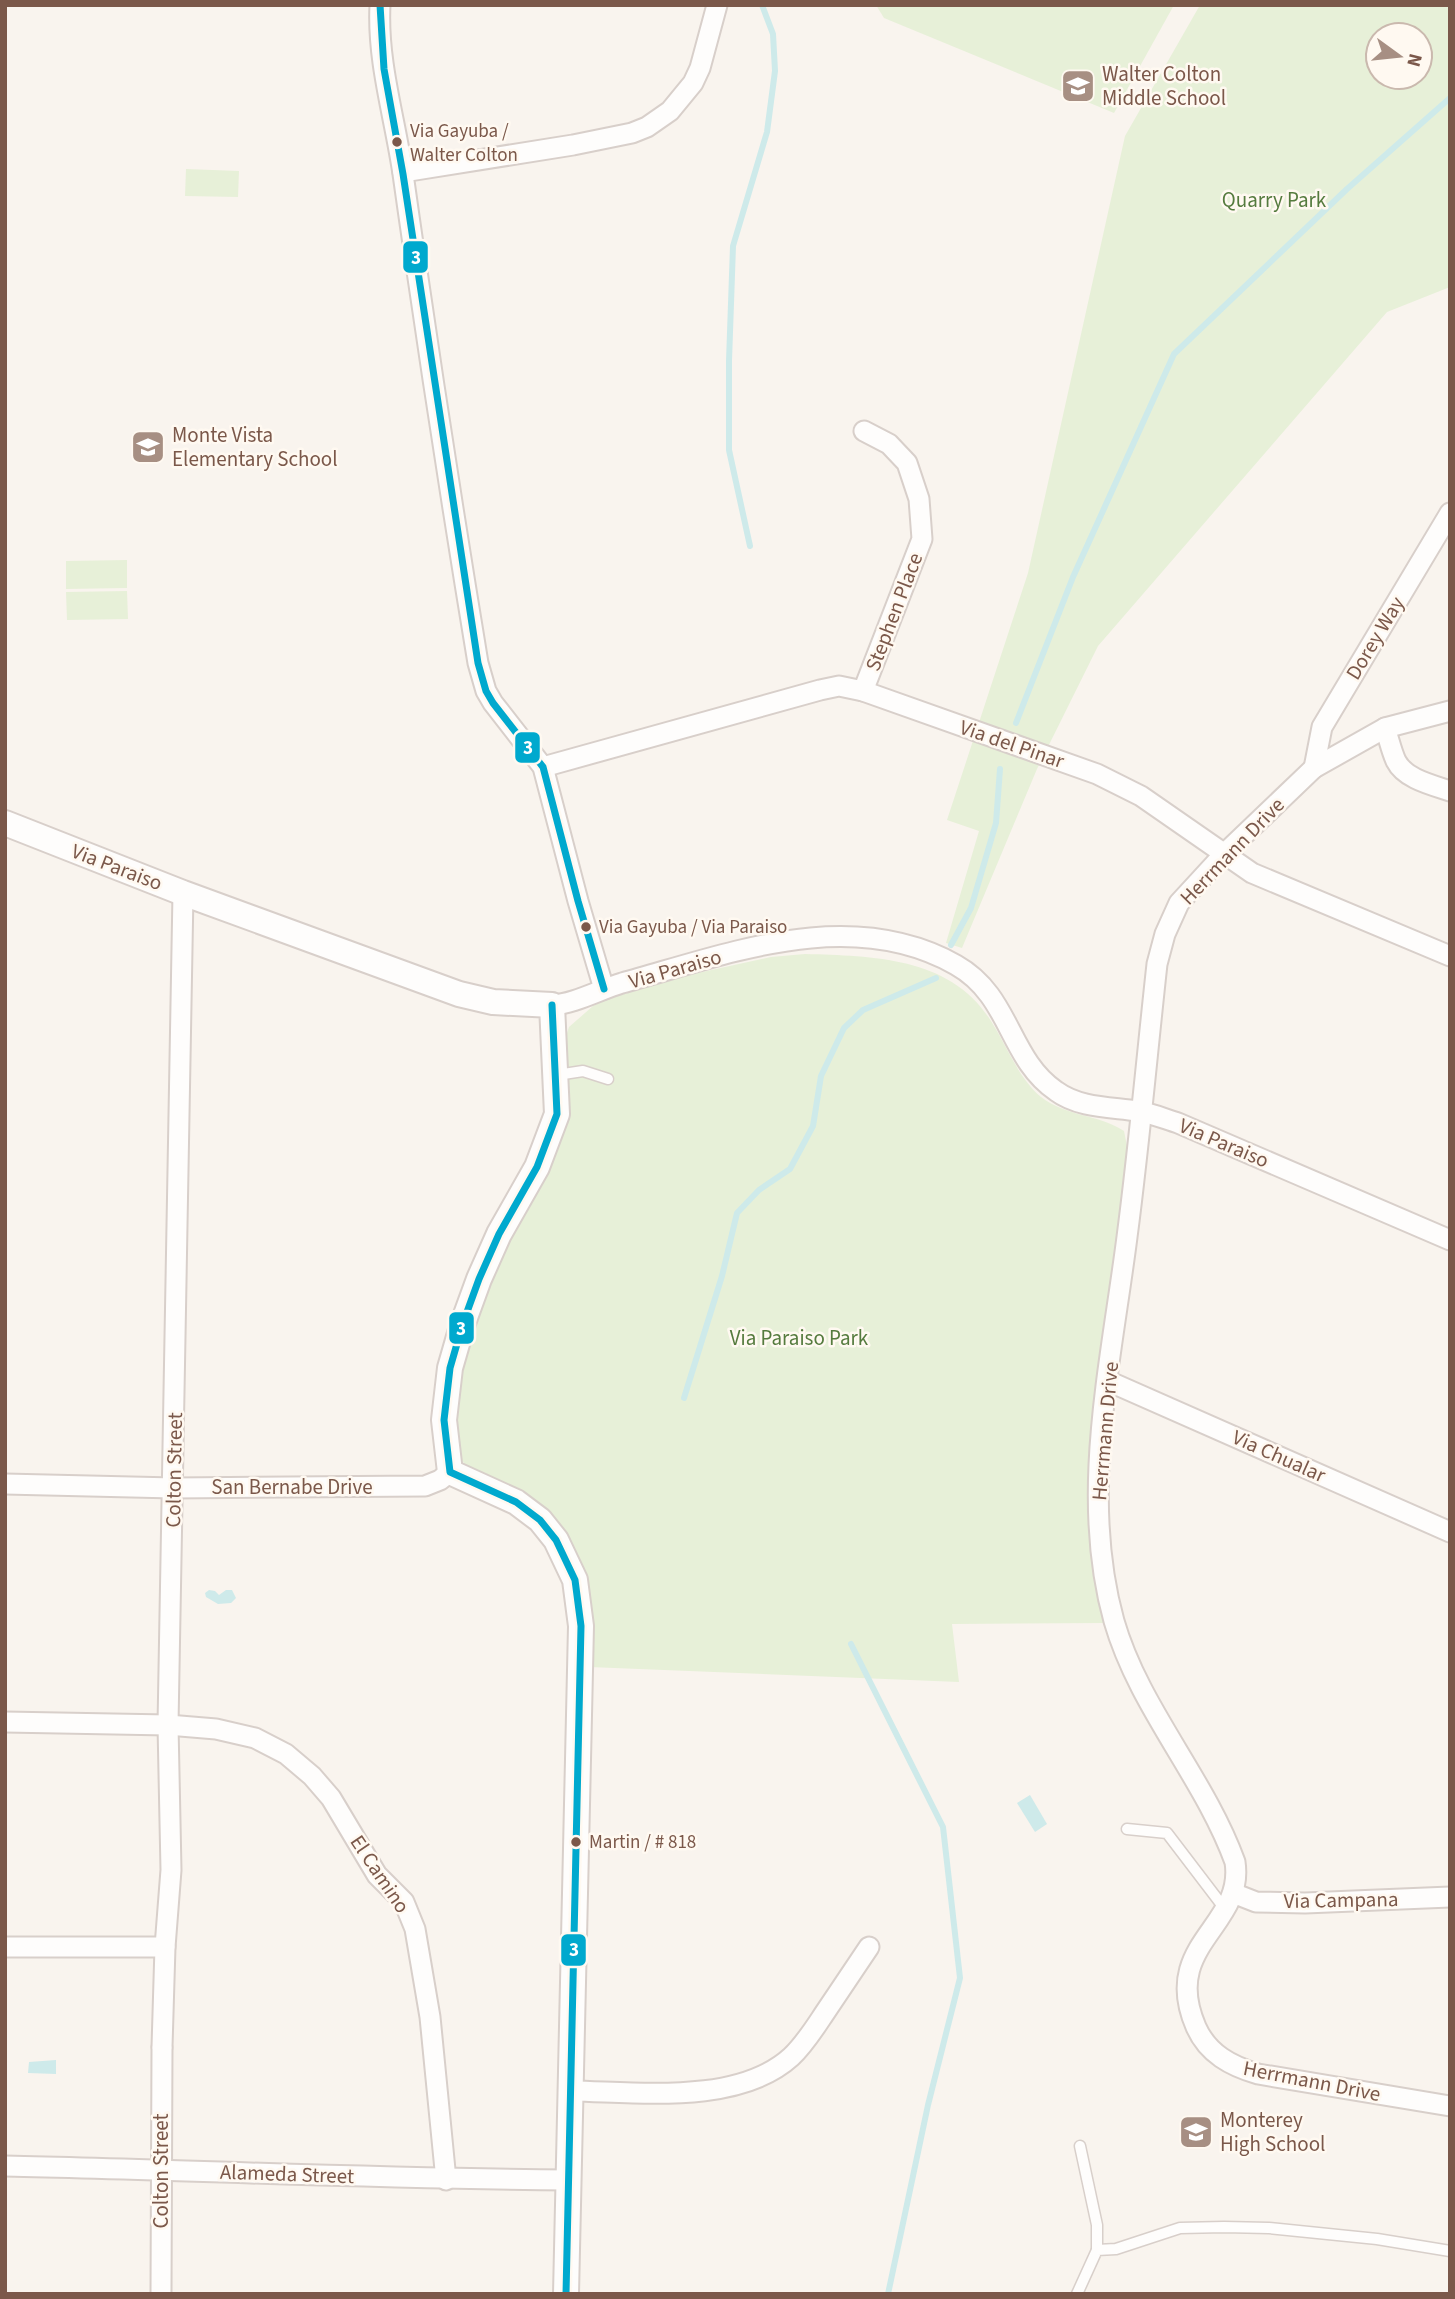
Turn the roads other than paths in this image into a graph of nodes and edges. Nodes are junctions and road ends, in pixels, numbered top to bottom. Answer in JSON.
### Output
{"nodes":[{"id":1,"x":380,"y":5,"type":"edge"},
{"id":2,"x":717,"y":5,"type":"edge"},
{"id":3,"x":403,"y":172,"type":"junction"},
{"id":4,"x":864,"y":431,"type":"dead end"},
{"id":5,"x":1450,"y":513,"type":"edge"},
{"id":6,"x":863,"y":691,"type":"junction"},
{"id":7,"x":1450,"y":711,"type":"edge"},
{"id":8,"x":1385,"y":728,"type":"junction"},
{"id":9,"x":543,"y":767,"type":"junction"},
{"id":10,"x":1314,"y":768,"type":"junction"},
{"id":11,"x":1450,"y":791,"type":"edge"},
{"id":12,"x":5,"y":823,"type":"edge"},
{"id":13,"x":1225,"y":852,"type":"junction"},
{"id":14,"x":183,"y":893,"type":"junction"},
{"id":15,"x":1450,"y":956,"type":"edge"},
{"id":16,"x":604,"y":989,"type":"junction"},
{"id":17,"x":552,"y":1005,"type":"junction"},
{"id":18,"x":556,"y":1075,"type":"junction"},
{"id":19,"x":608,"y":1079,"type":"dead end"},
{"id":20,"x":1140,"y":1111,"type":"junction"},
{"id":21,"x":1450,"y":1240,"type":"edge"},
{"id":22,"x":1108,"y":1381,"type":"junction"},
{"id":23,"x":450,"y":1472,"type":"junction"},
{"id":24,"x":5,"y":1484,"type":"edge"},
{"id":25,"x":174,"y":1488,"type":"junction"},
{"id":26,"x":1450,"y":1532,"type":"edge"},
{"id":27,"x":5,"y":1722,"type":"edge"},
{"id":28,"x":168,"y":1724,"type":"junction"},
{"id":29,"x":1127,"y":1829,"type":"dead end"},
{"id":30,"x":1450,"y":1897,"type":"edge"},
{"id":31,"x":1229,"y":1901,"type":"junction"},
{"id":32,"x":5,"y":1947,"type":"edge"},
{"id":33,"x":165,"y":1947,"type":"junction"},
{"id":34,"x":869,"y":1947,"type":"dead end"},
{"id":35,"x":572,"y":2091,"type":"junction"},
{"id":36,"x":1450,"y":2106,"type":"edge"},
{"id":37,"x":1080,"y":2146,"type":"dead end"},
{"id":38,"x":5,"y":2166,"type":"edge"},
{"id":39,"x":161,"y":2169,"type":"junction"},
{"id":40,"x":446,"y":2180,"type":"junction"},
{"id":41,"x":570,"y":2180,"type":"junction"},
{"id":42,"x":1097,"y":2250,"type":"junction"},
{"id":43,"x":1450,"y":2251,"type":"edge"},
{"id":44,"x":161,"y":2294,"type":"edge"},
{"id":45,"x":566,"y":2294,"type":"edge"},
{"id":46,"x":1077,"y":2294,"type":"edge"}],
"edges":[{"from":1,"to":3,"type":"street"},
{"from":2,"to":3,"type":"street"},
{"from":3,"to":9,"type":"street"},
{"from":4,"to":6,"type":"street","name":"Stephen Place"},
{"from":5,"to":10,"type":"street","name":"Dorey Way"},
{"from":6,"to":9,"type":"street","name":"Via del Pinar"},
{"from":6,"to":13,"type":"street","name":"Via del Pinar"},
{"from":7,"to":8,"type":"street","name":"Herrmann Drive"},
{"from":8,"to":10,"type":"street","name":"Herrmann Drive"},
{"from":8,"to":11,"type":"street"},
{"from":9,"to":16,"type":"street"},
{"from":10,"to":13,"type":"street","name":"Herrmann Drive"},
{"from":12,"to":14,"type":"street","name":"Via Paraiso"},
{"from":13,"to":15,"type":"street","name":"Via del Pinar"},
{"from":13,"to":20,"type":"street","name":"Herrmann Drive"},
{"from":14,"to":17,"type":"street","name":"Via Paraiso"},
{"from":14,"to":25,"type":"street","name":"Colton Street"},
{"from":16,"to":17,"type":"street","name":"Via Paraiso"},
{"from":16,"to":20,"type":"street","name":"Via Paraiso"},
{"from":17,"to":18,"type":"street"},
{"from":18,"to":19,"type":"lane"},
{"from":18,"to":23,"type":"street"},
{"from":20,"to":21,"type":"street","name":"Via Paraiso"},
{"from":20,"to":22,"type":"street","name":"Herrmann Drive"},
{"from":22,"to":26,"type":"street","name":"Via Chualar"},
{"from":22,"to":31,"type":"street","name":"Herrmann Drive"},
{"from":23,"to":25,"type":"street","name":"San Bernabe Drive"},
{"from":23,"to":35,"type":"street"},
{"from":24,"to":25,"type":"street","name":"San Bernabe Drive"},
{"from":25,"to":28,"type":"street","name":"Colton Street"},
{"from":27,"to":28,"type":"street","name":"El Camino"},
{"from":28,"to":33,"type":"street","name":"Colton Street"},
{"from":28,"to":40,"type":"street","name":"El Camino"},
{"from":29,"to":31,"type":"lane"},
{"from":30,"to":31,"type":"street","name":"Via Campana"},
{"from":31,"to":36,"type":"street","name":"Herrmann Drive"},
{"from":32,"to":33,"type":"street"},
{"from":33,"to":39,"type":"street","name":"Colton Street"},
{"from":34,"to":35,"type":"street"},
{"from":35,"to":41,"type":"street"},
{"from":37,"to":42,"type":"lane"},
{"from":38,"to":39,"type":"street","name":"Alameda Street"},
{"from":39,"to":40,"type":"street","name":"Alameda Street"},
{"from":39,"to":44,"type":"street","name":"Colton Street"},
{"from":40,"to":41,"type":"street","name":"Alameda Street"},
{"from":41,"to":45,"type":"street"},
{"from":42,"to":43,"type":"lane"},
{"from":42,"to":46,"type":"lane"}]}
